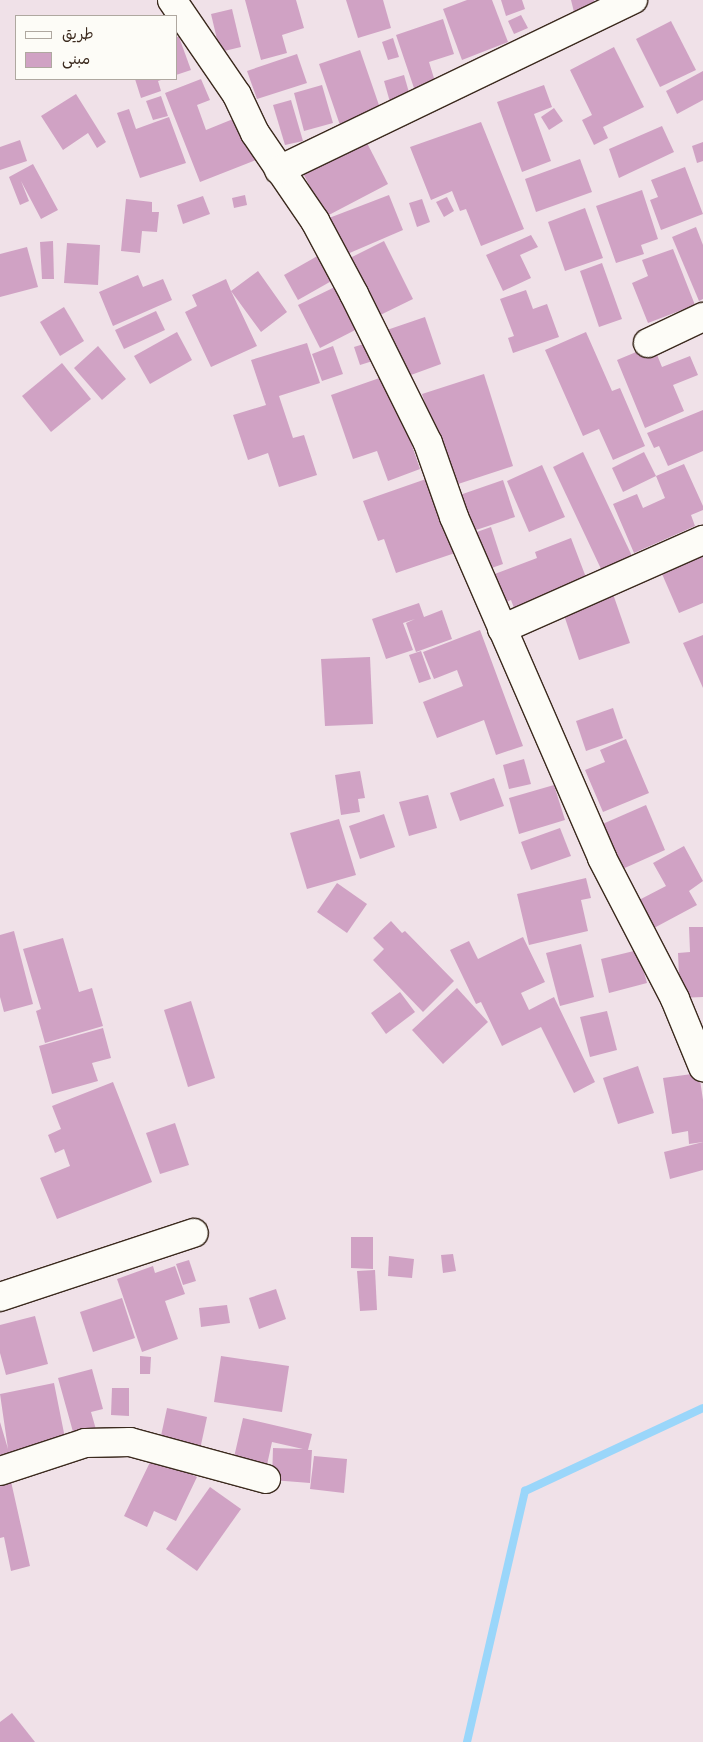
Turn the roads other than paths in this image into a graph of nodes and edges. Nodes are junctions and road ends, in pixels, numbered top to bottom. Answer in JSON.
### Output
{"nodes":[{"id":1,"x":633,"y":0,"type":"edge"},
{"id":2,"x":175,"y":1,"type":"edge"},
{"id":3,"x":278,"y":170,"type":"junction"},
{"id":4,"x":703,"y":317,"type":"edge"},
{"id":5,"x":648,"y":343,"type":"dead end"},
{"id":6,"x":703,"y":540,"type":"edge"},
{"id":7,"x":502,"y":629,"type":"junction"},
{"id":8,"x":703,"y":1067,"type":"edge"},
{"id":9,"x":194,"y":1234,"type":"dead end"},
{"id":10,"x":0,"y":1297,"type":"edge"},
{"id":11,"x":0,"y":1471,"type":"edge"},
{"id":12,"x":266,"y":1479,"type":"dead end"}],
"edges":[{"from":1,"to":3,"type":"street"},
{"from":2,"to":3,"type":"street"},
{"from":3,"to":7,"type":"street"},
{"from":4,"to":5,"type":"street"},
{"from":6,"to":7,"type":"street"},
{"from":7,"to":8,"type":"street"},
{"from":9,"to":10,"type":"street"},
{"from":11,"to":12,"type":"street"}]}
